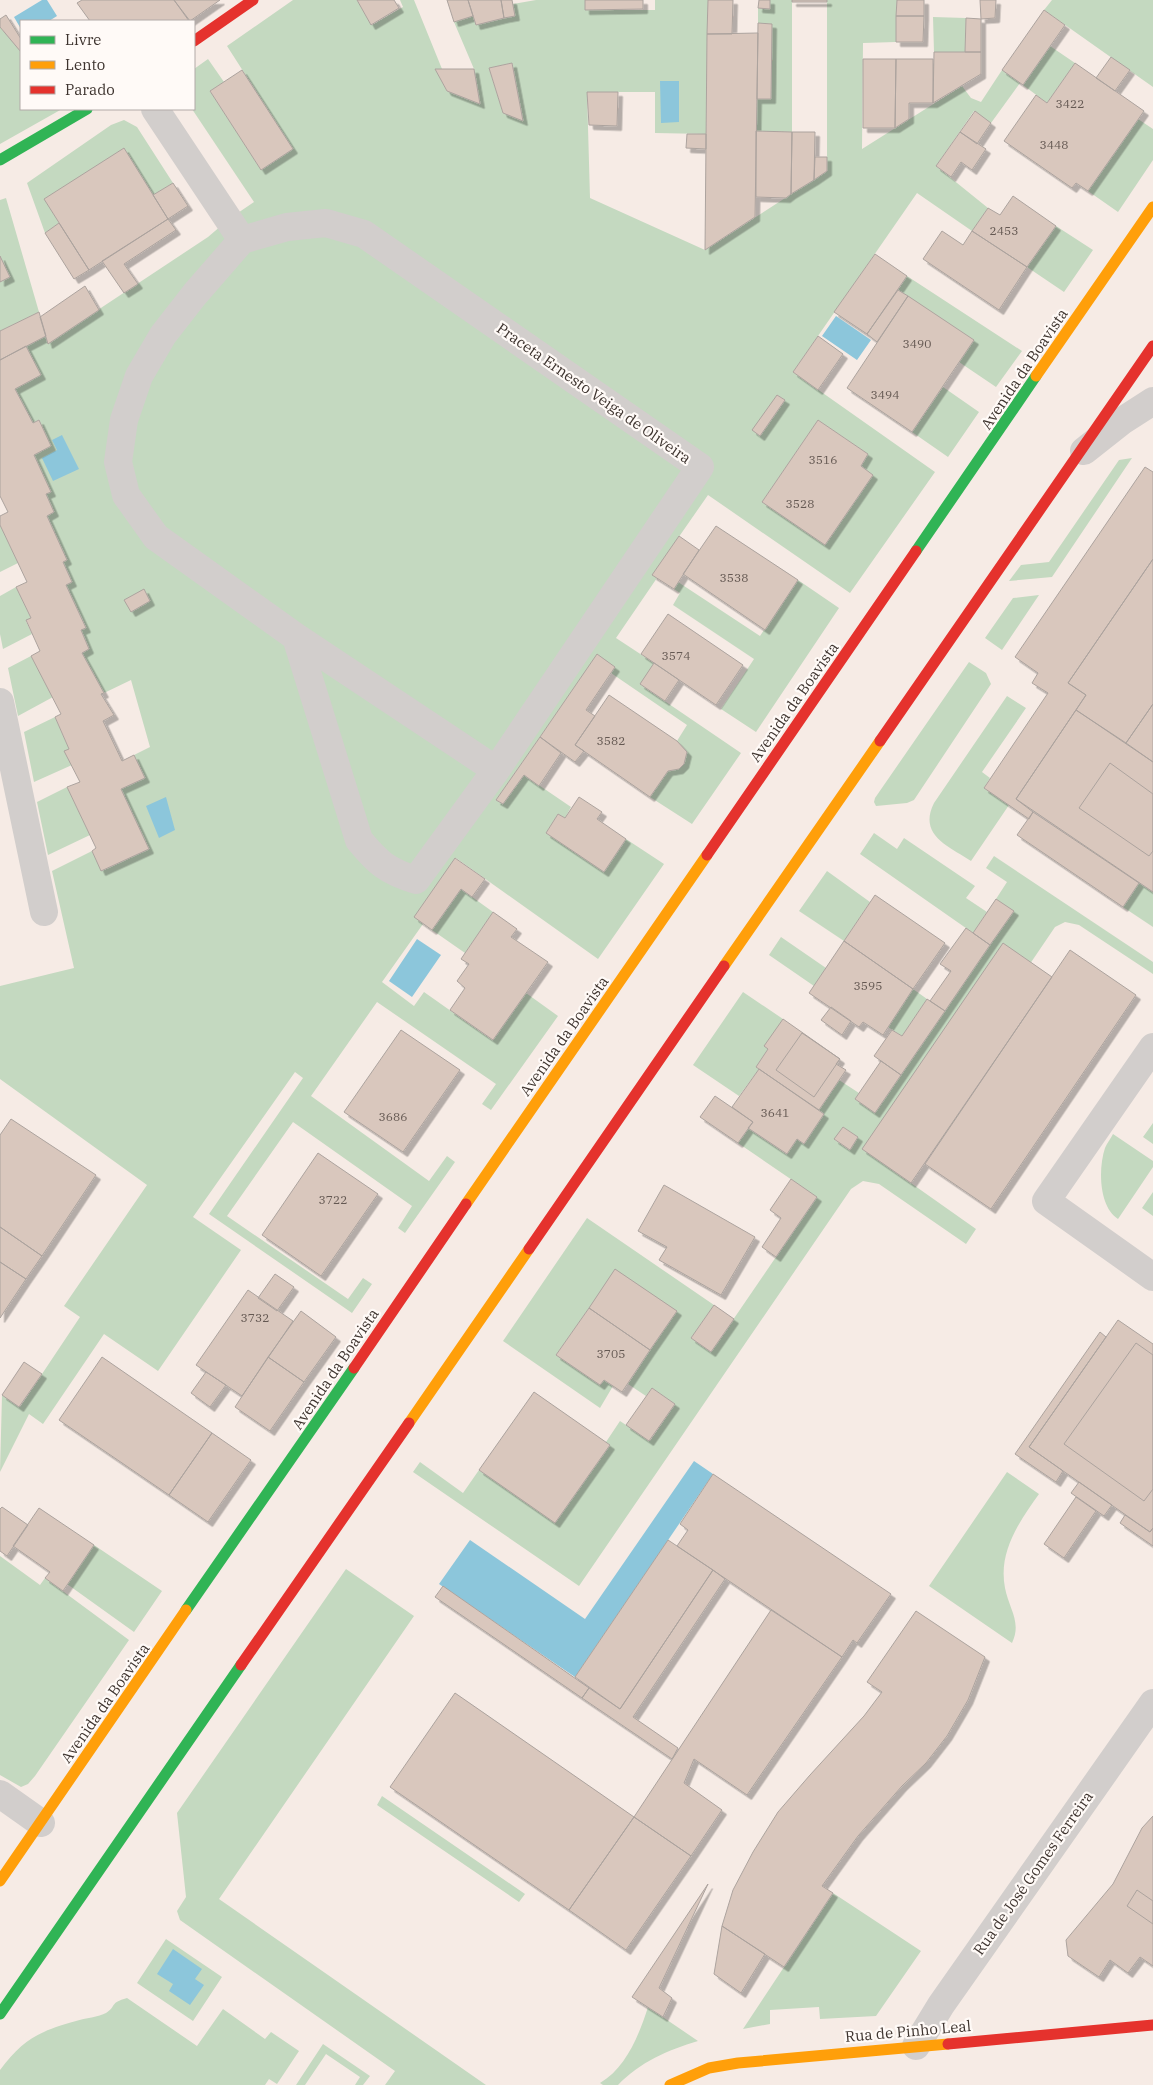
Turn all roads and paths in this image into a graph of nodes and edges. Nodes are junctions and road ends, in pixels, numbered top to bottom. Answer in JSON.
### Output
{"nodes":[{"id":1,"x":254,"y":0,"type":"edge"},
{"id":2,"x":195,"y":40,"type":"edge"},
{"id":3,"x":85,"y":110,"type":"edge"},
{"id":4,"x":156,"y":110,"type":"edge"},
{"id":5,"x":0,"y":160,"type":"edge"},
{"id":6,"x":1153,"y":207,"type":"edge"},
{"id":7,"x":242,"y":240,"type":"junction"},
{"id":8,"x":1153,"y":346,"type":"edge"},
{"id":9,"x":1153,"y":401,"type":"edge"},
{"id":10,"x":1075,"y":458,"type":"junction"},
{"id":11,"x":296,"y":637,"type":"junction"},
{"id":12,"x":0,"y":702,"type":"edge"},
{"id":13,"x":496,"y":770,"type":"junction"},
{"id":14,"x":44,"y":912,"type":"dead end"},
{"id":15,"x":1153,"y":1047,"type":"edge"},
{"id":16,"x":1153,"y":1276,"type":"edge"},
{"id":17,"x":1153,"y":1703,"type":"edge"},
{"id":18,"x":0,"y":1794,"type":"edge"},
{"id":19,"x":40,"y":1822,"type":"junction"},
{"id":20,"x":0,"y":1881,"type":"edge"},
{"id":21,"x":0,"y":2014,"type":"edge"},
{"id":22,"x":1153,"y":2025,"type":"edge"},
{"id":23,"x":916,"y":2046,"type":"junction"},
{"id":24,"x":670,"y":2085,"type":"edge"}],
"edges":[{"from":1,"to":2,"type":"main road"},
{"from":3,"to":5,"type":"main road"},
{"from":4,"to":7,"type":"street"},
{"from":6,"to":19,"type":"main road","name":"Avenida da Boavista"},
{"from":7,"to":11,"type":"street"},
{"from":7,"to":13,"type":"street","name":"Praceta Ernesto Veiga de Oliveira"},
{"from":8,"to":10,"type":"main road"},
{"from":9,"to":10,"type":"street"},
{"from":10,"to":21,"type":"main road"},
{"from":11,"to":13,"type":"street"},
{"from":11,"to":13,"type":"street","name":"Praceta Ernesto Veiga de Oliveira"},
{"from":12,"to":14,"type":"street"},
{"from":15,"to":16,"type":"street"},
{"from":17,"to":23,"type":"street","name":"Rua de José Gomes Ferreira"},
{"from":18,"to":19,"type":"street"},
{"from":19,"to":20,"type":"main road","name":"Avenida da Boavista"},
{"from":22,"to":23,"type":"main road","name":"Rua de Pinho Leal"},
{"from":23,"to":24,"type":"main road","name":"Rua de Pinho Leal"}]}
